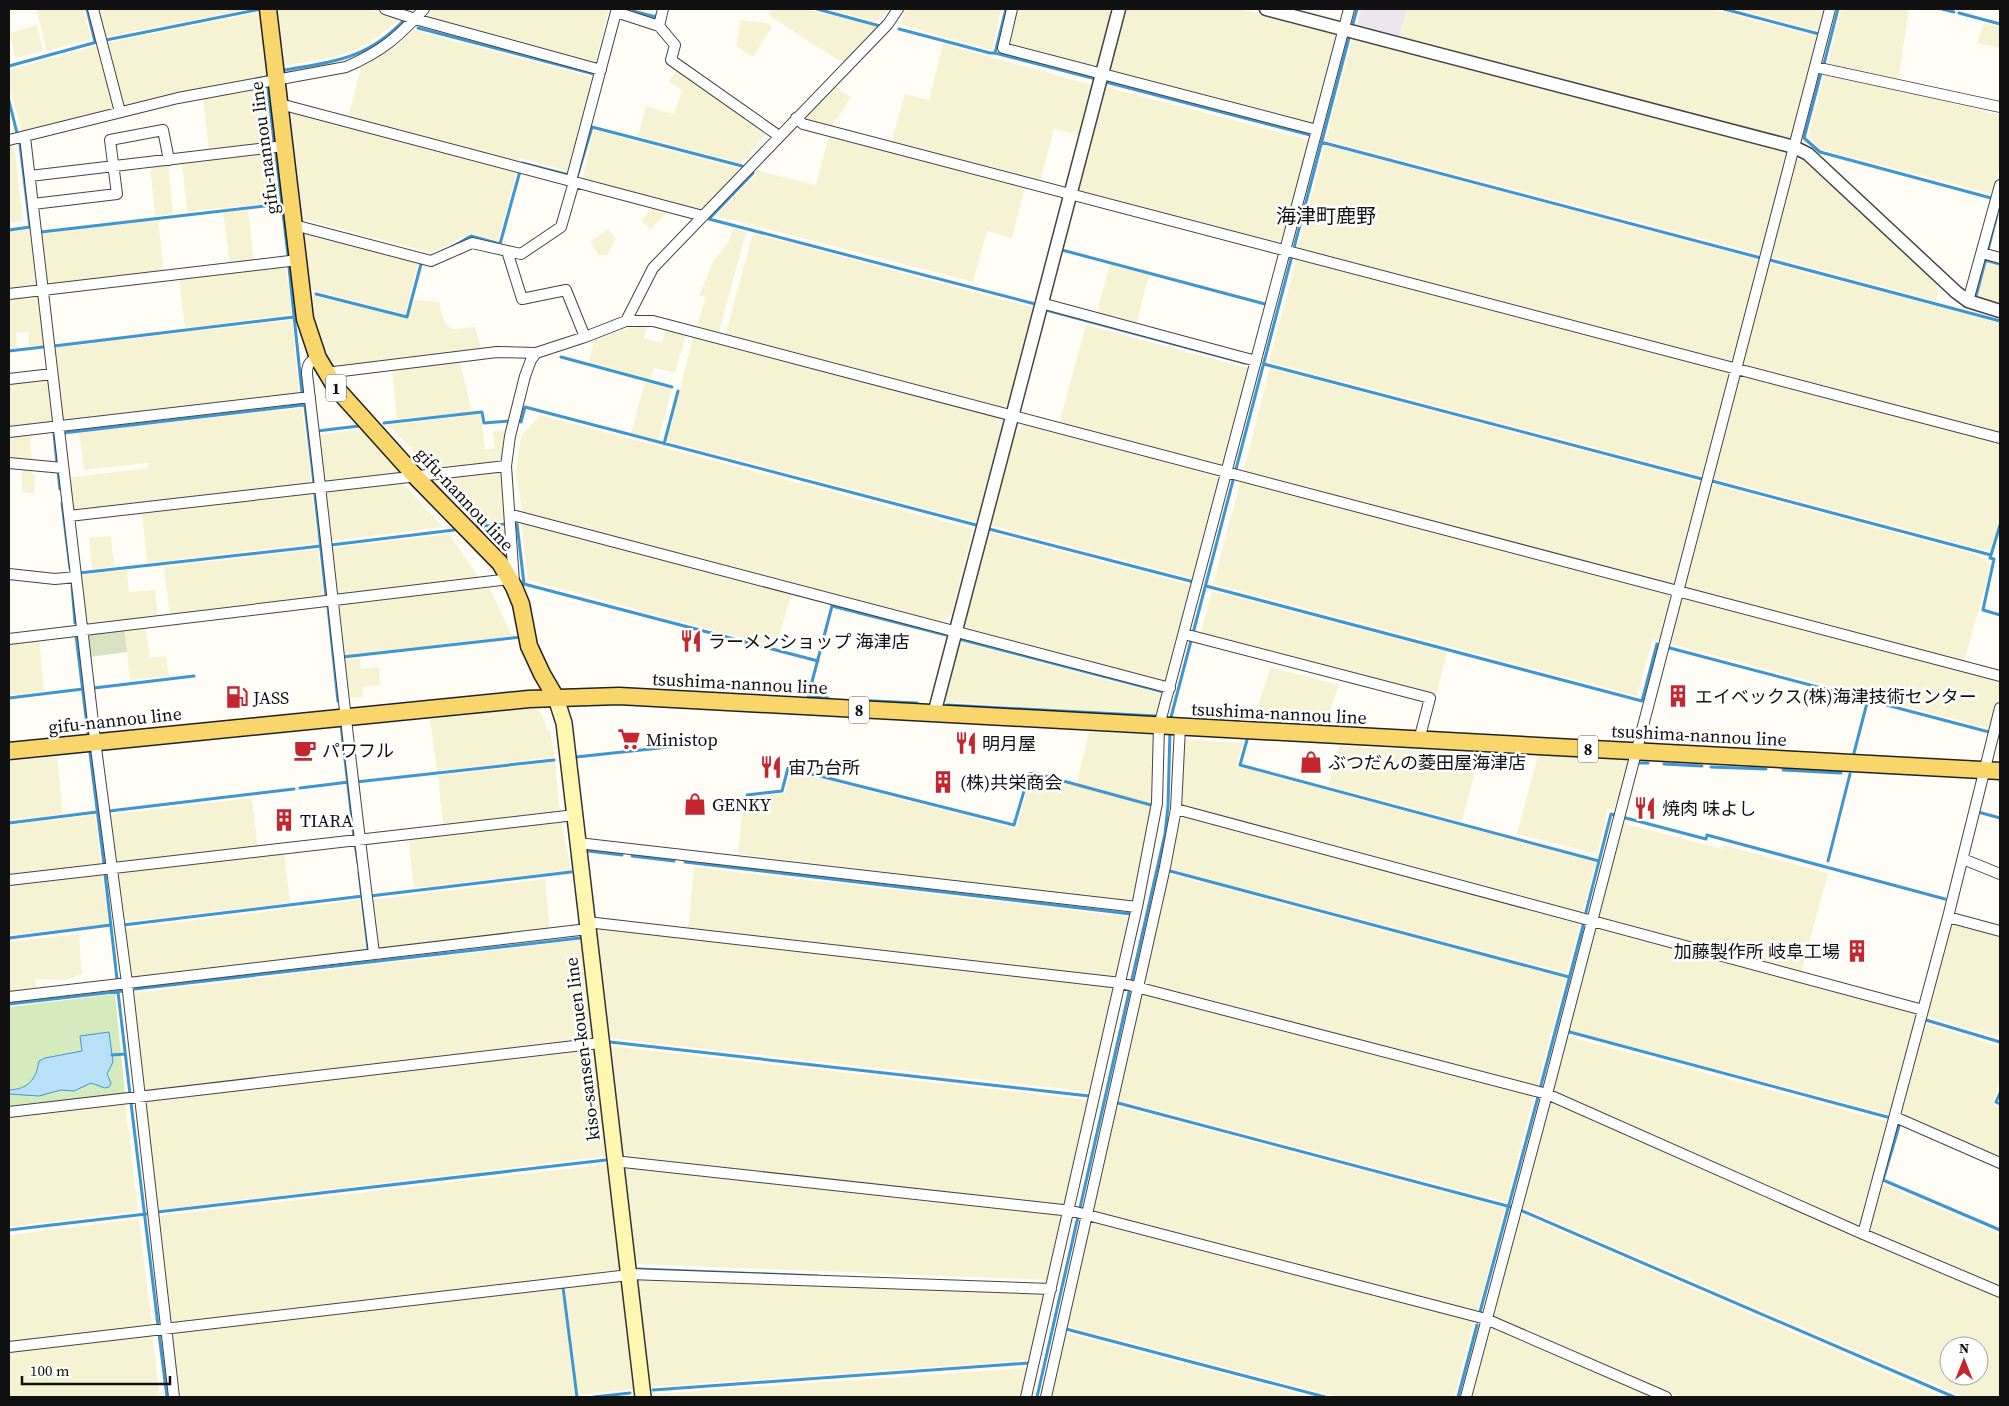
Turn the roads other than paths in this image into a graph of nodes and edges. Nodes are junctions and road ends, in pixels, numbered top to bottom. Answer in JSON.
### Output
{"nodes":[{"id":1,"x":93,"y":9,"type":"edge"},
{"id":2,"x":268,"y":9,"type":"edge"},
{"id":3,"x":385,"y":9,"type":"edge"},
{"id":4,"x":424,"y":9,"type":"edge"},
{"id":5,"x":663,"y":9,"type":"edge"},
{"id":6,"x":898,"y":9,"type":"edge"},
{"id":7,"x":1012,"y":9,"type":"edge"},
{"id":8,"x":1119,"y":9,"type":"edge"},
{"id":9,"x":1266,"y":9,"type":"edge"},
{"id":10,"x":1349,"y":9,"type":"edge"},
{"id":11,"x":1830,"y":9,"type":"edge"},
{"id":12,"x":415,"y":19,"type":"junction"},
{"id":13,"x":659,"y":26,"type":"junction"},
{"id":14,"x":1348,"y":31,"type":"junction"},
{"id":15,"x":1815,"y":67,"type":"junction"},
{"id":16,"x":602,"y":70,"type":"junction"},
{"id":17,"x":1100,"y":77,"type":"junction"},
{"id":18,"x":277,"y":80,"type":"junction"},
{"id":19,"x":280,"y":104,"type":"junction"},
{"id":20,"x":2000,"y":107,"type":"edge"},
{"id":21,"x":120,"y":112,"type":"junction"},
{"id":22,"x":796,"y":118,"type":"junction"},
{"id":23,"x":1316,"y":134,"type":"junction"},
{"id":24,"x":778,"y":136,"type":"junction"},
{"id":25,"x":25,"y":137,"type":"junction"},
{"id":26,"x":9,"y":140,"type":"edge"},
{"id":27,"x":284,"y":146,"type":"junction"},
{"id":28,"x":1794,"y":147,"type":"junction"},
{"id":29,"x":169,"y":160,"type":"junction"},
{"id":30,"x":114,"y":166,"type":"junction"},
{"id":31,"x":30,"y":176,"type":"junction"},
{"id":32,"x":573,"y":182,"type":"junction"},
{"id":33,"x":2000,"y":185,"type":"edge"},
{"id":34,"x":1070,"y":194,"type":"junction"},
{"id":35,"x":1998,"y":201,"type":"edge"},
{"id":36,"x":32,"y":204,"type":"junction"},
{"id":37,"x":703,"y":216,"type":"junction"},
{"id":38,"x":294,"y":225,"type":"junction"},
{"id":39,"x":507,"y":251,"type":"junction"},
{"id":40,"x":1290,"y":251,"type":"junction"},
{"id":41,"x":1982,"y":253,"type":"junction"},
{"id":42,"x":2000,"y":258,"type":"edge"},
{"id":43,"x":298,"y":260,"type":"junction"},
{"id":44,"x":42,"y":290,"type":"junction"},
{"id":45,"x":9,"y":294,"type":"edge"},
{"id":46,"x":1968,"y":301,"type":"junction"},
{"id":47,"x":1041,"y":303,"type":"junction"},
{"id":48,"x":2000,"y":311,"type":"edge"},
{"id":49,"x":626,"y":320,"type":"junction"},
{"id":50,"x":585,"y":337,"type":"junction"},
{"id":51,"x":536,"y":353,"type":"junction"},
{"id":52,"x":318,"y":358,"type":"junction"},
{"id":53,"x":1256,"y":362,"type":"junction"},
{"id":54,"x":1736,"y":369,"type":"junction"},
{"id":55,"x":326,"y":373,"type":"junction"},
{"id":56,"x":52,"y":374,"type":"junction"},
{"id":57,"x":9,"y":379,"type":"edge"},
{"id":58,"x":310,"y":398,"type":"junction"},
{"id":59,"x":1012,"y":416,"type":"junction"},
{"id":60,"x":58,"y":428,"type":"junction"},
{"id":61,"x":9,"y":432,"type":"edge"},
{"id":62,"x":2000,"y":438,"type":"edge"},
{"id":63,"x":9,"y":463,"type":"edge"},
{"id":64,"x":506,"y":466,"type":"junction"},
{"id":65,"x":63,"y":468,"type":"junction"},
{"id":66,"x":1232,"y":474,"type":"junction"},
{"id":67,"x":416,"y":477,"type":"junction"},
{"id":68,"x":321,"y":488,"type":"junction"},
{"id":69,"x":69,"y":516,"type":"junction"},
{"id":70,"x":510,"y":517,"type":"junction"},
{"id":71,"x":9,"y":574,"type":"edge"},
{"id":72,"x":76,"y":577,"type":"junction"},
{"id":73,"x":512,"y":583,"type":"junction"},
{"id":74,"x":1677,"y":591,"type":"junction"},
{"id":75,"x":332,"y":601,"type":"junction"},
{"id":76,"x":82,"y":630,"type":"junction"},
{"id":77,"x":955,"y":631,"type":"junction"},
{"id":78,"x":1185,"y":635,"type":"junction"},
{"id":79,"x":9,"y":639,"type":"edge"},
{"id":80,"x":2000,"y":676,"type":"edge"},
{"id":81,"x":1170,"y":688,"type":"junction"},
{"id":82,"x":556,"y":698,"type":"junction"},
{"id":83,"x":2000,"y":708,"type":"edge"},
{"id":84,"x":934,"y":714,"type":"junction"},
{"id":85,"x":344,"y":717,"type":"junction"},
{"id":86,"x":1169,"y":727,"type":"junction"},
{"id":87,"x":1419,"y":740,"type":"junction"},
{"id":88,"x":96,"y":742,"type":"junction"},
{"id":89,"x":9,"y":751,"type":"edge"},
{"id":90,"x":1636,"y":752,"type":"junction"},
{"id":91,"x":1992,"y":771,"type":"edge"},
{"id":92,"x":1176,"y":809,"type":"junction"},
{"id":93,"x":575,"y":815,"type":"junction"},
{"id":94,"x":359,"y":840,"type":"junction"},
{"id":95,"x":578,"y":842,"type":"junction"},
{"id":96,"x":1963,"y":859,"type":"junction"},
{"id":97,"x":111,"y":869,"type":"junction"},
{"id":98,"x":2000,"y":874,"type":"edge"},
{"id":99,"x":9,"y":880,"type":"edge"},
{"id":100,"x":1137,"y":907,"type":"junction"},
{"id":101,"x":1948,"y":917,"type":"junction"},
{"id":102,"x":1592,"y":920,"type":"junction"},
{"id":103,"x":587,"y":925,"type":"junction"},
{"id":104,"x":2000,"y":931,"type":"edge"},
{"id":105,"x":374,"y":953,"type":"junction"},
{"id":106,"x":127,"y":983,"type":"junction"},
{"id":107,"x":1122,"y":983,"type":"junction"},
{"id":108,"x":1137,"y":987,"type":"junction"},
{"id":109,"x":9,"y":998,"type":"edge"},
{"id":110,"x":1923,"y":1010,"type":"junction"},
{"id":111,"x":600,"y":1042,"type":"junction"},
{"id":112,"x":1547,"y":1094,"type":"junction"},
{"id":113,"x":139,"y":1096,"type":"junction"},
{"id":114,"x":9,"y":1112,"type":"edge"},
{"id":115,"x":1894,"y":1117,"type":"junction"},
{"id":116,"x":614,"y":1161,"type":"junction"},
{"id":117,"x":2000,"y":1163,"type":"edge"},
{"id":118,"x":1071,"y":1211,"type":"junction"},
{"id":119,"x":1086,"y":1214,"type":"junction"},
{"id":120,"x":1863,"y":1234,"type":"junction"},
{"id":121,"x":629,"y":1274,"type":"junction"},
{"id":122,"x":1051,"y":1289,"type":"junction"},
{"id":123,"x":2000,"y":1292,"type":"edge"},
{"id":124,"x":1486,"y":1319,"type":"junction"},
{"id":125,"x":166,"y":1328,"type":"junction"},
{"id":126,"x":9,"y":1347,"type":"edge"},
{"id":127,"x":174,"y":1397,"type":"edge"},
{"id":128,"x":643,"y":1397,"type":"edge"},
{"id":129,"x":1026,"y":1397,"type":"edge"},
{"id":130,"x":1046,"y":1397,"type":"edge"},
{"id":131,"x":1466,"y":1397,"type":"edge"},
{"id":132,"x":1666,"y":1397,"type":"edge"}],
"edges":[{"from":1,"to":21,"type":"street"},
{"from":2,"to":18,"type":"main road","name":"gifu-nannou line","number":"1"},
{"from":3,"to":12,"type":"street"},
{"from":4,"to":12,"type":"street"},
{"from":5,"to":13,"type":"street"},
{"from":6,"to":22,"type":"street"},
{"from":7,"to":17,"type":"street"},
{"from":8,"to":17,"type":"street"},
{"from":9,"to":14,"type":"street"},
{"from":10,"to":14,"type":"street"},
{"from":11,"to":15,"type":"street"},
{"from":12,"to":16,"type":"street"},
{"from":12,"to":18,"type":"street"},
{"from":13,"to":16,"type":"street"},
{"from":13,"to":24,"type":"street"},
{"from":14,"to":23,"type":"street"},
{"from":14,"to":28,"type":"street"},
{"from":15,"to":20,"type":"street"},
{"from":15,"to":28,"type":"street"},
{"from":16,"to":32,"type":"street"},
{"from":17,"to":23,"type":"street"},
{"from":17,"to":34,"type":"street"},
{"from":18,"to":19,"type":"main road","name":"gifu-nannou line","number":"1"},
{"from":18,"to":21,"type":"street"},
{"from":19,"to":27,"type":"main road","name":"gifu-nannou line","number":"1"},
{"from":19,"to":32,"type":"street"},
{"from":21,"to":25,"type":"street"},
{"from":22,"to":24,"type":"street"},
{"from":22,"to":34,"type":"street"},
{"from":23,"to":40,"type":"street"},
{"from":24,"to":37,"type":"street"},
{"from":25,"to":26,"type":"street"},
{"from":25,"to":31,"type":"street"},
{"from":27,"to":29,"type":"street"},
{"from":27,"to":38,"type":"main road","name":"gifu-nannou line","number":"1"},
{"from":28,"to":46,"type":"street"},
{"from":28,"to":54,"type":"street"},
{"from":29,"to":30,"type":"street"},
{"from":29,"to":30,"type":"street"},
{"from":30,"to":31,"type":"street"},
{"from":30,"to":36,"type":"street"},
{"from":31,"to":36,"type":"street"},
{"from":32,"to":37,"type":"street"},
{"from":32,"to":39,"type":"street"},
{"from":33,"to":35,"type":"street"},
{"from":34,"to":40,"type":"street"},
{"from":34,"to":47,"type":"street"},
{"from":35,"to":41,"type":"street"},
{"from":36,"to":44,"type":"street"},
{"from":37,"to":49,"type":"street"},
{"from":38,"to":39,"type":"street"},
{"from":38,"to":43,"type":"main road","name":"gifu-nannou line","number":"1"},
{"from":39,"to":50,"type":"street"},
{"from":40,"to":53,"type":"street"},
{"from":40,"to":54,"type":"street"},
{"from":41,"to":42,"type":"street"},
{"from":41,"to":46,"type":"street"},
{"from":43,"to":44,"type":"street"},
{"from":43,"to":52,"type":"main road","name":"gifu-nannou line","number":"1"},
{"from":44,"to":45,"type":"street"},
{"from":44,"to":56,"type":"street"},
{"from":46,"to":48,"type":"street"},
{"from":47,"to":53,"type":"street"},
{"from":47,"to":59,"type":"street"},
{"from":49,"to":50,"type":"street"},
{"from":49,"to":59,"type":"street"},
{"from":50,"to":51,"type":"street"},
{"from":51,"to":55,"type":"street"},
{"from":51,"to":64,"type":"street"},
{"from":52,"to":55,"type":"main road","name":"gifu-nannou line","number":"1"},
{"from":52,"to":58,"type":"street"},
{"from":53,"to":66,"type":"street"},
{"from":54,"to":62,"type":"street"},
{"from":54,"to":74,"type":"street"},
{"from":55,"to":67,"type":"main road","name":"gifu-nannou line","number":"1"},
{"from":56,"to":57,"type":"street"},
{"from":56,"to":60,"type":"street"},
{"from":58,"to":60,"type":"street"},
{"from":58,"to":68,"type":"street"},
{"from":59,"to":66,"type":"street"},
{"from":59,"to":77,"type":"street"},
{"from":60,"to":61,"type":"street"},
{"from":60,"to":65,"type":"street"},
{"from":63,"to":65,"type":"street"},
{"from":64,"to":67,"type":"street"},
{"from":64,"to":70,"type":"street"},
{"from":65,"to":69,"type":"street"},
{"from":66,"to":74,"type":"street"},
{"from":66,"to":78,"type":"street"},
{"from":67,"to":68,"type":"street"},
{"from":67,"to":73,"type":"main road","name":"gifu-nannou line","number":"1"},
{"from":68,"to":69,"type":"street"},
{"from":68,"to":75,"type":"street"},
{"from":69,"to":72,"type":"street"},
{"from":70,"to":73,"type":"street"},
{"from":70,"to":77,"type":"street"},
{"from":71,"to":72,"type":"street"},
{"from":72,"to":76,"type":"street"},
{"from":73,"to":75,"type":"street"},
{"from":73,"to":82,"type":"main road","name":"gifu-nannou line","number":"1"},
{"from":74,"to":80,"type":"street"},
{"from":74,"to":90,"type":"street"},
{"from":75,"to":76,"type":"street"},
{"from":75,"to":85,"type":"street"},
{"from":76,"to":79,"type":"street"},
{"from":76,"to":88,"type":"street"},
{"from":77,"to":81,"type":"street"},
{"from":77,"to":84,"type":"street"},
{"from":78,"to":81,"type":"street"},
{"from":78,"to":87,"type":"street"},
{"from":81,"to":86,"type":"street"},
{"from":82,"to":84,"type":"main road","name":"tsushima-nannou line","number":"8"},
{"from":82,"to":85,"type":"main road","name":"gifu-nannou line"},
{"from":82,"to":93,"type":"main road","name":"kiso-sansen-kouen line"},
{"from":83,"to":91,"type":"street"},
{"from":84,"to":86,"type":"main road","name":"tsushima-nannou line","number":"8"},
{"from":85,"to":88,"type":"main road","name":"gifu-nannou line"},
{"from":85,"to":94,"type":"street"},
{"from":86,"to":87,"type":"main road","name":"tsushima-nannou line","number":"8"},
{"from":86,"to":92,"type":"street"},
{"from":86,"to":100,"type":"street"},
{"from":87,"to":90,"type":"main road","name":"tsushima-nannou line","number":"8"},
{"from":88,"to":89,"type":"main road","name":"gifu-nannou line"},
{"from":88,"to":97,"type":"street"},
{"from":90,"to":91,"type":"main road","name":"tsushima-nannou line","number":"8"},
{"from":90,"to":102,"type":"street"},
{"from":91,"to":96,"type":"street"},
{"from":92,"to":102,"type":"street"},
{"from":92,"to":108,"type":"street"},
{"from":93,"to":94,"type":"street"},
{"from":93,"to":95,"type":"main road","name":"kiso-sansen-kouen line"},
{"from":94,"to":97,"type":"street"},
{"from":94,"to":105,"type":"street"},
{"from":95,"to":100,"type":"street"},
{"from":95,"to":103,"type":"main road","name":"kiso-sansen-kouen line"},
{"from":96,"to":98,"type":"street"},
{"from":96,"to":101,"type":"street"},
{"from":97,"to":99,"type":"street"},
{"from":97,"to":106,"type":"street"},
{"from":100,"to":107,"type":"street"},
{"from":101,"to":104,"type":"street"},
{"from":101,"to":110,"type":"street"},
{"from":102,"to":110,"type":"street"},
{"from":102,"to":112,"type":"street"},
{"from":103,"to":105,"type":"street"},
{"from":103,"to":107,"type":"street"},
{"from":103,"to":111,"type":"main road","name":"kiso-sansen-kouen line"},
{"from":105,"to":106,"type":"street"},
{"from":106,"to":109,"type":"street"},
{"from":106,"to":113,"type":"street"},
{"from":107,"to":108,"type":"street"},
{"from":107,"to":118,"type":"street"},
{"from":108,"to":112,"type":"street"},
{"from":108,"to":119,"type":"street"},
{"from":110,"to":115,"type":"street"},
{"from":111,"to":113,"type":"street"},
{"from":111,"to":116,"type":"main road","name":"kiso-sansen-kouen line"},
{"from":112,"to":120,"type":"street"},
{"from":112,"to":124,"type":"street"},
{"from":113,"to":114,"type":"street"},
{"from":113,"to":125,"type":"street"},
{"from":115,"to":117,"type":"street"},
{"from":115,"to":120,"type":"street"},
{"from":116,"to":118,"type":"street"},
{"from":116,"to":121,"type":"main road","name":"kiso-sansen-kouen line"},
{"from":118,"to":119,"type":"street"},
{"from":118,"to":122,"type":"street"},
{"from":119,"to":124,"type":"street"},
{"from":119,"to":130,"type":"street"},
{"from":120,"to":123,"type":"street"},
{"from":121,"to":122,"type":"street"},
{"from":121,"to":125,"type":"street"},
{"from":121,"to":128,"type":"main road","name":"kiso-sansen-kouen line"},
{"from":122,"to":129,"type":"street"},
{"from":124,"to":131,"type":"street"},
{"from":124,"to":132,"type":"street"},
{"from":125,"to":126,"type":"street"},
{"from":125,"to":127,"type":"street"}]}
